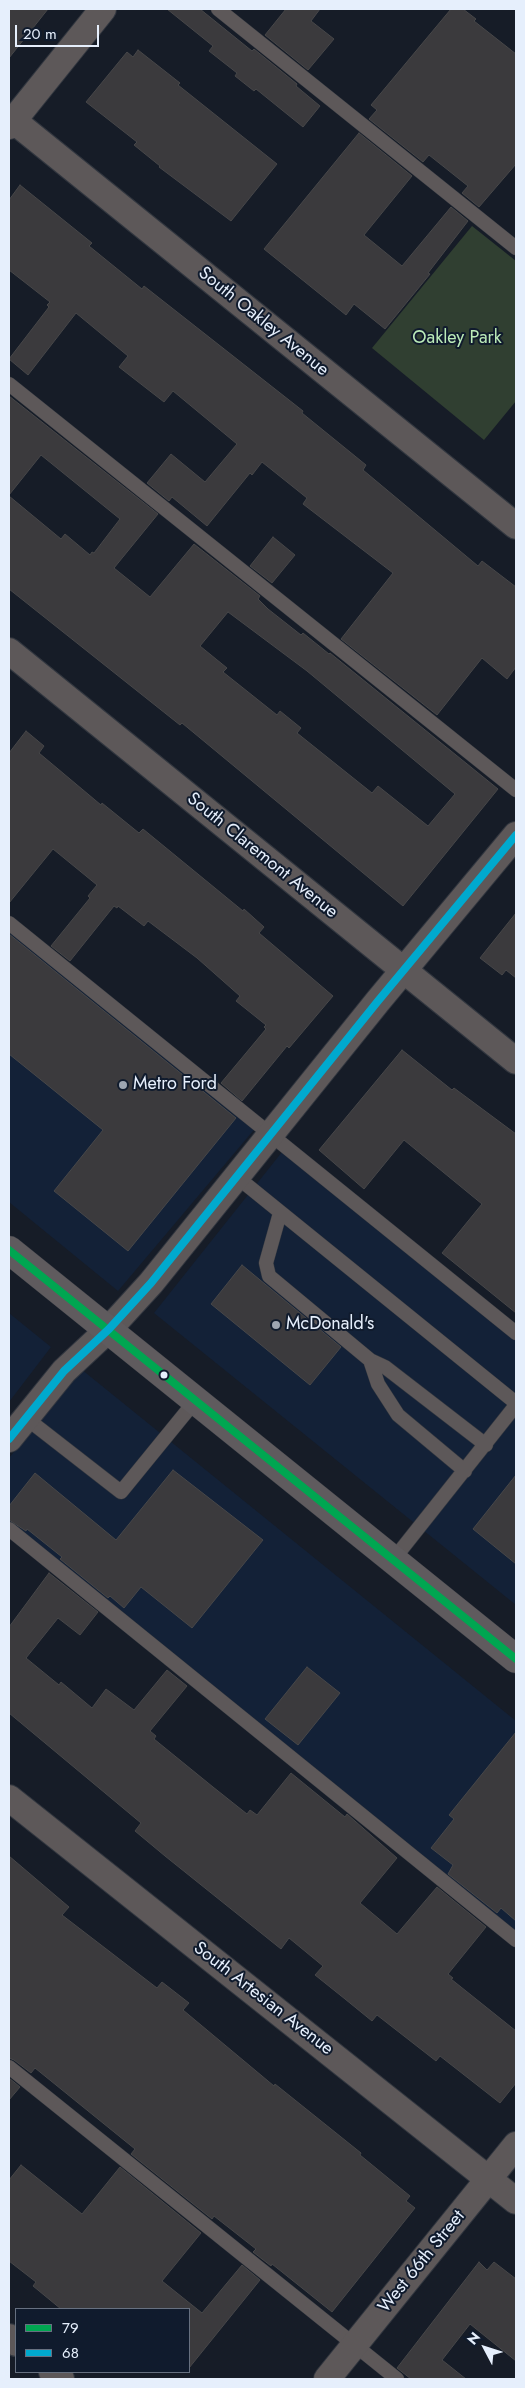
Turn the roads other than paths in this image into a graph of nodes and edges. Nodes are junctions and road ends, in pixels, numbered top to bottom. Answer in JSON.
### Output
{"nodes":[{"id":1,"x":103,"y":9,"type":"edge"},
{"id":2,"x":218,"y":9,"type":"edge"},
{"id":3,"x":10,"y":121,"type":"edge"},
{"id":4,"x":516,"y":248,"type":"edge"},
{"id":5,"x":9,"y":384,"type":"edge"},
{"id":6,"x":516,"y":526,"type":"edge"},
{"id":7,"x":9,"y":651,"type":"edge"},
{"id":8,"x":516,"y":790,"type":"edge"},
{"id":9,"x":516,"y":835,"type":"edge"},
{"id":10,"x":9,"y":923,"type":"edge"},
{"id":11,"x":403,"y":971,"type":"junction"},
{"id":12,"x":516,"y":1061,"type":"edge"},
{"id":13,"x":271,"y":1135,"type":"junction"},
{"id":14,"x":237,"y":1177,"type":"junction"},
{"id":15,"x":280,"y":1213,"type":"junction"},
{"id":16,"x":9,"y":1250,"type":"edge"},
{"id":17,"x":108,"y":1329,"type":"junction"},
{"id":18,"x":516,"y":1333,"type":"edge"},
{"id":19,"x":370,"y":1360,"type":"junction"},
{"id":20,"x":196,"y":1400,"type":"junction"},
{"id":21,"x":516,"y":1404,"type":"edge"},
{"id":22,"x":26,"y":1418,"type":"junction"},
{"id":23,"x":9,"y":1439,"type":"edge"},
{"id":24,"x":486,"y":1445,"type":"junction"},
{"id":25,"x":465,"y":1471,"type":"junction"},
{"id":26,"x":9,"y":1529,"type":"edge"},
{"id":27,"x":393,"y":1560,"type":"junction"},
{"id":28,"x":516,"y":1659,"type":"edge"},
{"id":29,"x":9,"y":1798,"type":"edge"},
{"id":30,"x":516,"y":1940,"type":"edge"},
{"id":31,"x":9,"y":2067,"type":"edge"},
{"id":32,"x":516,"y":2145,"type":"edge"},
{"id":33,"x":489,"y":2179,"type":"junction"},
{"id":34,"x":516,"y":2201,"type":"edge"},
{"id":35,"x":354,"y":2345,"type":"junction"},
{"id":36,"x":327,"y":2379,"type":"edge"},
{"id":37,"x":397,"y":2379,"type":"edge"}],
"edges":[{"from":1,"to":3,"type":"street"},
{"from":2,"to":4,"type":"lane"},
{"from":3,"to":6,"type":"street","name":"South Oakley Avenue"},
{"from":5,"to":8,"type":"lane"},
{"from":7,"to":11,"type":"street","name":"South Claremont Avenue"},
{"from":9,"to":11,"type":"street"},
{"from":10,"to":13,"type":"lane"},
{"from":11,"to":12,"type":"street","name":"South Claremont Avenue"},
{"from":11,"to":13,"type":"street"},
{"from":13,"to":14,"type":"street"},
{"from":13,"to":18,"type":"lane"},
{"from":14,"to":15,"type":"lane"},
{"from":14,"to":17,"type":"street"},
{"from":15,"to":19,"type":"lane"},
{"from":15,"to":21,"type":"lane"},
{"from":16,"to":17,"type":"main road"},
{"from":17,"to":20,"type":"main road"},
{"from":17,"to":22,"type":"street"},
{"from":19,"to":24,"type":"lane"},
{"from":19,"to":25,"type":"lane"},
{"from":20,"to":22,"type":"lane"},
{"from":20,"to":27,"type":"main road"},
{"from":21,"to":24,"type":"lane"},
{"from":22,"to":23,"type":"street"},
{"from":24,"to":25,"type":"lane"},
{"from":25,"to":27,"type":"lane"},
{"from":26,"to":30,"type":"lane"},
{"from":27,"to":28,"type":"main road"},
{"from":29,"to":33,"type":"street","name":"South Artesian Avenue"},
{"from":31,"to":35,"type":"lane"},
{"from":32,"to":33,"type":"street","name":"West 66th Street"},
{"from":33,"to":34,"type":"street","name":"South Artesian Avenue"},
{"from":33,"to":35,"type":"street","name":"West 66th Street"},
{"from":35,"to":36,"type":"street","name":"West 66th Street"},
{"from":35,"to":37,"type":"lane"}]}
